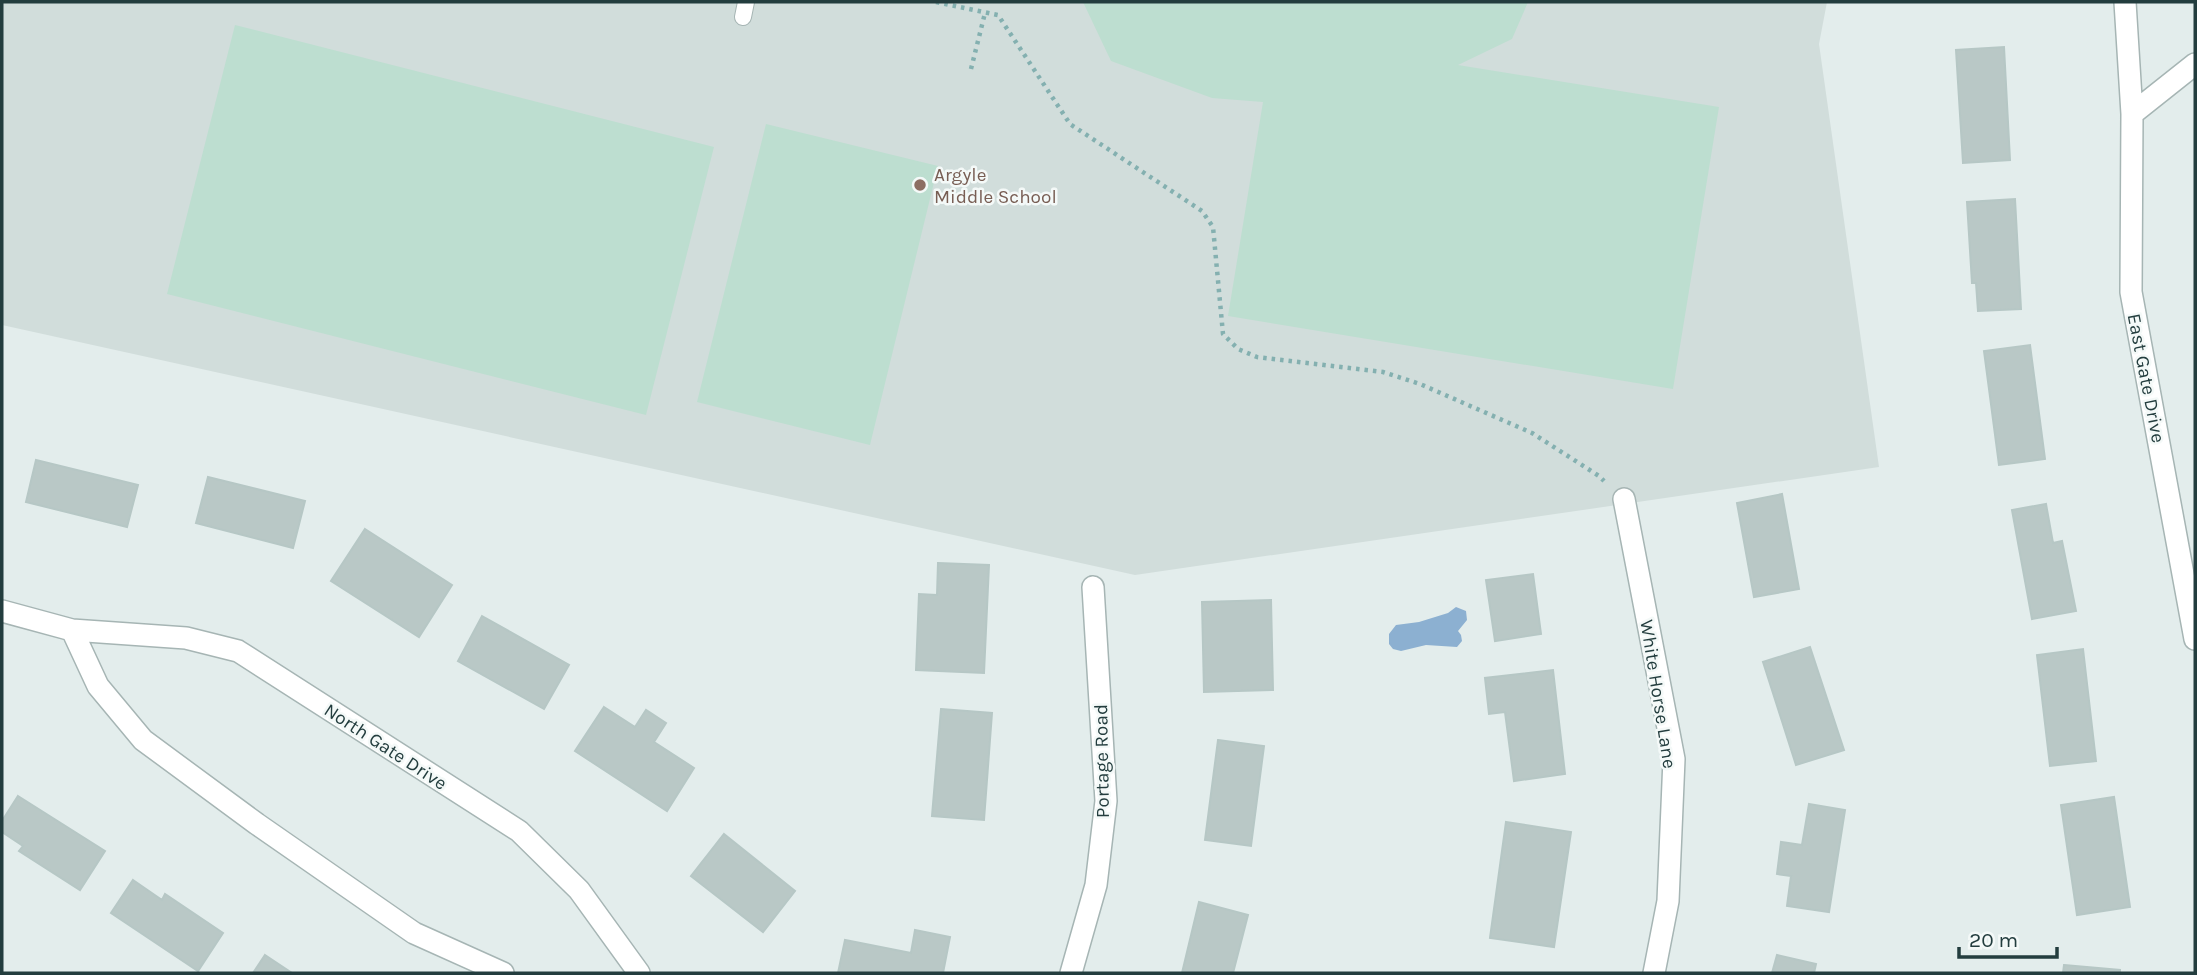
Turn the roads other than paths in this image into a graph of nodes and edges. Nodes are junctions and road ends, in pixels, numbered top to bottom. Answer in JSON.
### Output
{"nodes":[{"id":1,"x":2125,"y":2,"type":"edge"},
{"id":2,"x":2195,"y":64,"type":"edge"},
{"id":3,"x":2132,"y":114,"type":"junction"},
{"id":4,"x":1624,"y":499,"type":"road end"},
{"id":5,"x":1093,"y":587,"type":"dead end"},
{"id":6,"x":2,"y":611,"type":"edge"},
{"id":7,"x":72,"y":630,"type":"junction"},
{"id":8,"x":2195,"y":639,"type":"edge"},
{"id":9,"x":503,"y":973,"type":"edge"},
{"id":10,"x":639,"y":973,"type":"edge"},
{"id":11,"x":1071,"y":973,"type":"edge"},
{"id":12,"x":1654,"y":973,"type":"edge"}],
"edges":[{"from":1,"to":3,"type":"street","name":"East Gate Drive"},
{"from":2,"to":3,"type":"street"},
{"from":3,"to":8,"type":"street","name":"East Gate Drive"},
{"from":4,"to":12,"type":"street","name":"White Horse Lane"},
{"from":5,"to":11,"type":"street","name":"Portage Road"},
{"from":6,"to":7,"type":"street","name":"North Gate Drive"},
{"from":7,"to":9,"type":"street"},
{"from":7,"to":10,"type":"street","name":"North Gate Drive"}]}
